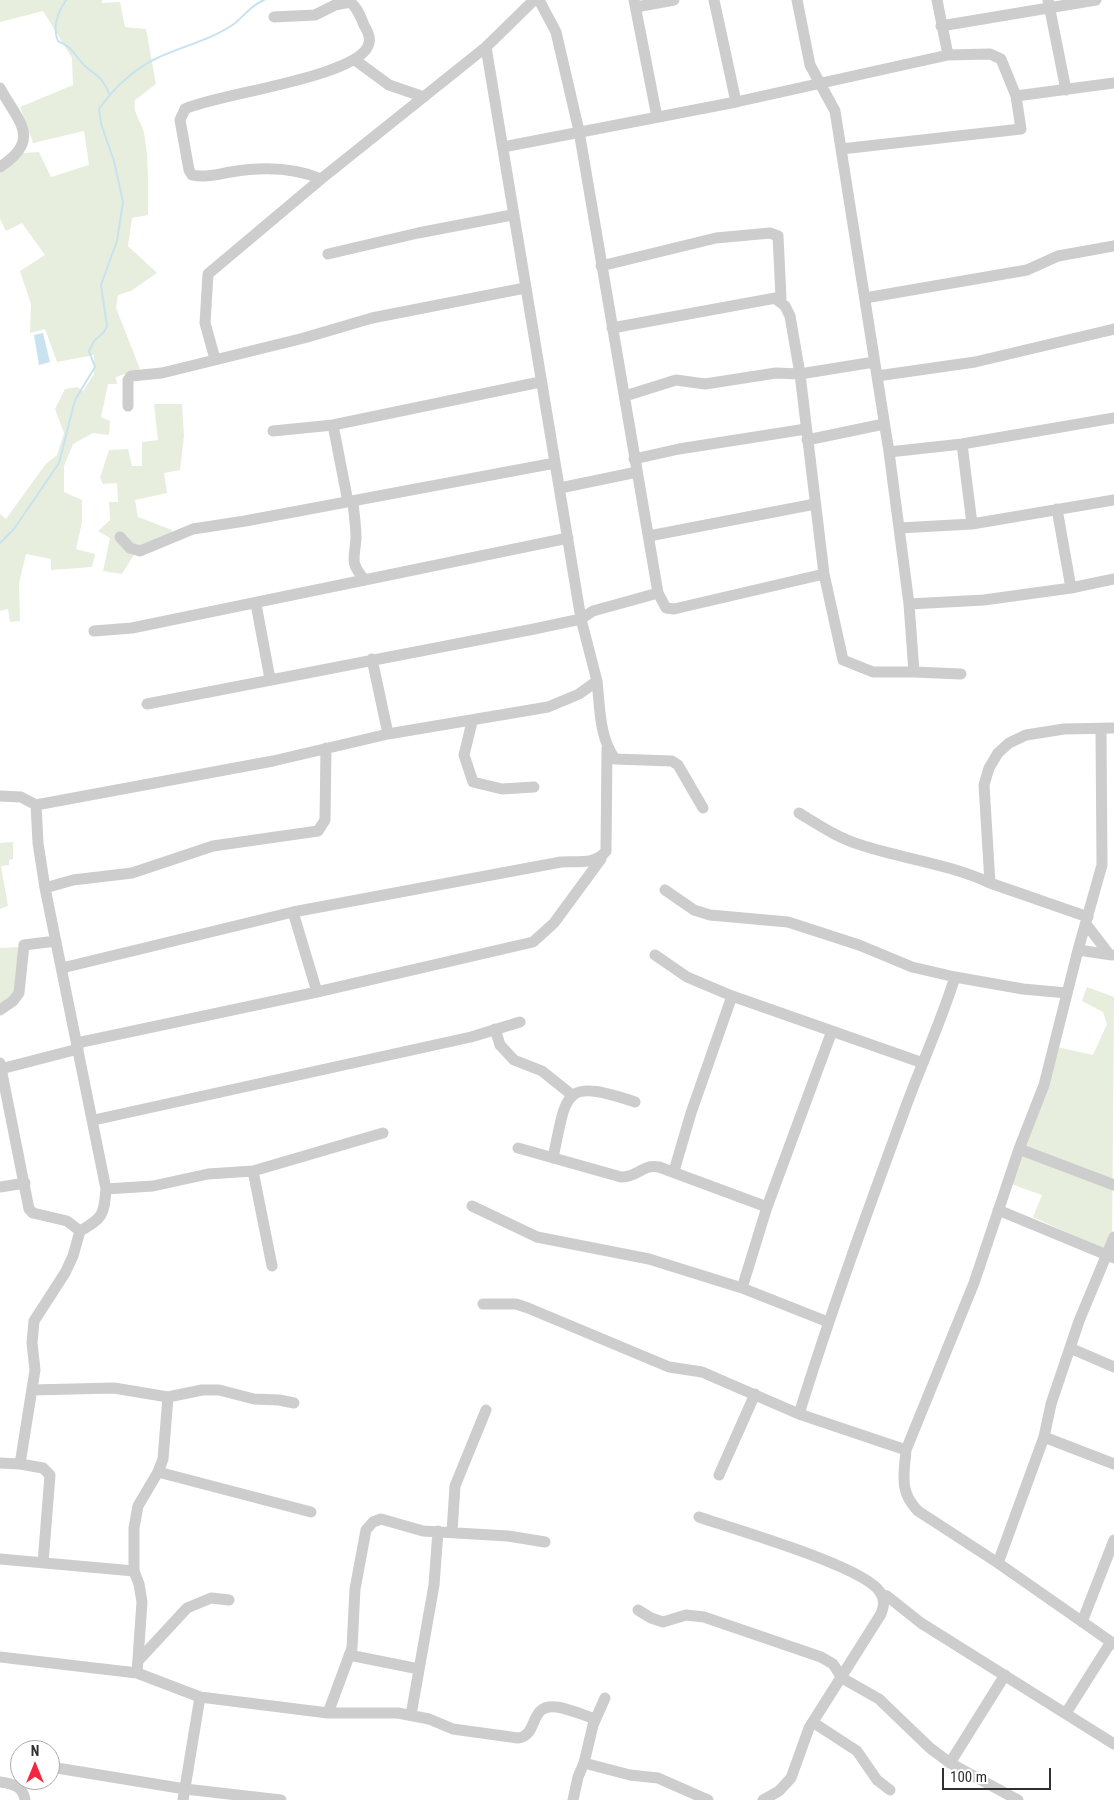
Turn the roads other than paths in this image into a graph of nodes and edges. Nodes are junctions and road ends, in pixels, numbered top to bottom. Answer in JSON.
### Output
{"nodes":[{"id":1,"x":534,"y":0,"type":"edge"},
{"id":2,"x":539,"y":0,"type":"edge"},
{"id":3,"x":674,"y":0,"type":"edge"},
{"id":4,"x":714,"y":0,"type":"edge"},
{"id":5,"x":797,"y":0,"type":"edge"},
{"id":6,"x":937,"y":0,"type":"edge"},
{"id":7,"x":1096,"y":0,"type":"edge"},
{"id":8,"x":1049,"y":3,"type":"edge"},
{"id":9,"x":635,"y":4,"type":"edge"},
{"id":10,"x":274,"y":17,"type":"dead end"},
{"id":11,"x":941,"y":26,"type":"junction"},
{"id":12,"x":486,"y":47,"type":"junction"},
{"id":13,"x":948,"y":54,"type":"junction"},
{"id":14,"x":355,"y":60,"type":"junction"},
{"id":15,"x":1114,"y":83,"type":"edge"},
{"id":16,"x":821,"y":84,"type":"junction"},
{"id":17,"x":0,"y":88,"type":"edge"},
{"id":18,"x":1066,"y":90,"type":"junction"},
{"id":19,"x":1016,"y":96,"type":"junction"},
{"id":20,"x":424,"y":97,"type":"junction"},
{"id":21,"x":736,"y":102,"type":"junction"},
{"id":22,"x":657,"y":117,"type":"junction"},
{"id":23,"x":579,"y":131,"type":"junction"},
{"id":24,"x":503,"y":147,"type":"junction"},
{"id":25,"x":841,"y":149,"type":"junction"},
{"id":26,"x":0,"y":167,"type":"edge"},
{"id":27,"x":321,"y":179,"type":"junction"},
{"id":28,"x":512,"y":214,"type":"junction"},
{"id":29,"x":1114,"y":246,"type":"edge"},
{"id":30,"x":328,"y":254,"type":"dead end"},
{"id":31,"x":601,"y":266,"type":"junction"},
{"id":32,"x":526,"y":288,"type":"junction"},
{"id":33,"x":865,"y":298,"type":"junction"},
{"id":34,"x":776,"y":299,"type":"junction"},
{"id":35,"x":612,"y":328,"type":"junction"},
{"id":36,"x":1114,"y":329,"type":"edge"},
{"id":37,"x":215,"y":360,"type":"junction"},
{"id":38,"x":874,"y":362,"type":"junction"},
{"id":39,"x":800,"y":374,"type":"junction"},
{"id":40,"x":877,"y":376,"type":"junction"},
{"id":41,"x":540,"y":382,"type":"junction"},
{"id":42,"x":625,"y":396,"type":"junction"},
{"id":43,"x":128,"y":406,"type":"dead end"},
{"id":44,"x":1114,"y":418,"type":"edge"},
{"id":45,"x":884,"y":424,"type":"junction"},
{"id":46,"x":334,"y":425,"type":"junction"},
{"id":47,"x":273,"y":431,"type":"dead end"},
{"id":48,"x":806,"y":435,"type":"junction"},
{"id":49,"x":962,"y":444,"type":"junction"},
{"id":50,"x":888,"y":452,"type":"junction"},
{"id":51,"x":634,"y":459,"type":"junction"},
{"id":52,"x":555,"y":463,"type":"junction"},
{"id":53,"x":637,"y":472,"type":"junction"},
{"id":54,"x":560,"y":488,"type":"junction"},
{"id":55,"x":1114,"y":500,"type":"edge"},
{"id":56,"x":351,"y":502,"type":"junction"},
{"id":57,"x":815,"y":504,"type":"junction"},
{"id":58,"x":1057,"y":509,"type":"junction"},
{"id":59,"x":972,"y":524,"type":"junction"},
{"id":60,"x":899,"y":528,"type":"junction"},
{"id":61,"x":650,"y":536,"type":"junction"},
{"id":62,"x":120,"y":537,"type":"dead end"},
{"id":63,"x":568,"y":538,"type":"junction"},
{"id":64,"x":824,"y":574,"type":"junction"},
{"id":65,"x":364,"y":579,"type":"junction"},
{"id":66,"x":1114,"y":579,"type":"edge"},
{"id":67,"x":1071,"y":588,"type":"junction"},
{"id":68,"x":658,"y":593,"type":"junction"},
{"id":69,"x":256,"y":604,"type":"junction"},
{"id":70,"x":909,"y":604,"type":"junction"},
{"id":71,"x":581,"y":619,"type":"junction"},
{"id":72,"x":94,"y":631,"type":"dead end"},
{"id":73,"x":372,"y":659,"type":"junction"},
{"id":74,"x":914,"y":672,"type":"junction"},
{"id":75,"x":961,"y":674,"type":"dead end"},
{"id":76,"x":270,"y":680,"type":"junction"},
{"id":77,"x":597,"y":681,"type":"junction"},
{"id":78,"x":147,"y":704,"type":"dead end"},
{"id":79,"x":472,"y":722,"type":"junction"},
{"id":80,"x":1114,"y":728,"type":"edge"},
{"id":81,"x":1101,"y":729,"type":"junction"},
{"id":82,"x":388,"y":734,"type":"junction"},
{"id":83,"x":326,"y":748,"type":"junction"},
{"id":84,"x":607,"y":749,"type":"junction"},
{"id":85,"x":534,"y":787,"type":"dead end"},
{"id":86,"x":0,"y":796,"type":"edge"},
{"id":87,"x":1108,"y":802,"type":"edge"},
{"id":88,"x":36,"y":805,"type":"junction"},
{"id":89,"x":703,"y":808,"type":"dead end"},
{"id":90,"x":799,"y":813,"type":"dead end"},
{"id":91,"x":601,"y":858,"type":"junction"},
{"id":92,"x":1108,"y":865,"type":"edge"},
{"id":93,"x":990,"y":883,"type":"junction"},
{"id":94,"x":45,"y":888,"type":"junction"},
{"id":95,"x":665,"y":890,"type":"dead end"},
{"id":96,"x":292,"y":912,"type":"junction"},
{"id":97,"x":1087,"y":921,"type":"junction"},
{"id":98,"x":56,"y":941,"type":"junction"},
{"id":99,"x":1078,"y":950,"type":"junction"},
{"id":100,"x":655,"y":955,"type":"dead end"},
{"id":101,"x":1112,"y":955,"type":"edge"},
{"id":102,"x":62,"y":968,"type":"junction"},
{"id":103,"x":954,"y":977,"type":"junction"},
{"id":104,"x":317,"y":992,"type":"junction"},
{"id":105,"x":1067,"y":993,"type":"junction"},
{"id":106,"x":732,"y":996,"type":"junction"},
{"id":107,"x":0,"y":1010,"type":"edge"},
{"id":108,"x":520,"y":1022,"type":"dead end"},
{"id":109,"x":494,"y":1029,"type":"junction"},
{"id":110,"x":832,"y":1031,"type":"junction"},
{"id":111,"x":77,"y":1046,"type":"junction"},
{"id":112,"x":923,"y":1063,"type":"junction"},
{"id":113,"x":1,"y":1066,"type":"edge"},
{"id":114,"x":572,"y":1095,"type":"junction"},
{"id":115,"x":635,"y":1102,"type":"dead end"},
{"id":116,"x":94,"y":1120,"type":"junction"},
{"id":117,"x":382,"y":1133,"type":"dead end"},
{"id":118,"x":518,"y":1148,"type":"dead end"},
{"id":119,"x":1019,"y":1149,"type":"junction"},
{"id":120,"x":553,"y":1158,"type":"junction"},
{"id":121,"x":254,"y":1171,"type":"junction"},
{"id":122,"x":674,"y":1171,"type":"junction"},
{"id":123,"x":25,"y":1183,"type":"junction"},
{"id":124,"x":1114,"y":1185,"type":"edge"},
{"id":125,"x":0,"y":1187,"type":"edge"},
{"id":126,"x":106,"y":1189,"type":"junction"},
{"id":127,"x":472,"y":1206,"type":"dead end"},
{"id":128,"x":767,"y":1207,"type":"junction"},
{"id":129,"x":998,"y":1210,"type":"junction"},
{"id":130,"x":80,"y":1230,"type":"junction"},
{"id":131,"x":1114,"y":1237,"type":"edge"},
{"id":132,"x":1110,"y":1256,"type":"edge"},
{"id":133,"x":272,"y":1266,"type":"dead end"},
{"id":134,"x":742,"y":1288,"type":"junction"},
{"id":135,"x":483,"y":1304,"type":"dead end"},
{"id":136,"x":828,"y":1322,"type":"junction"},
{"id":137,"x":1070,"y":1348,"type":"junction"},
{"id":138,"x":1114,"y":1367,"type":"edge"},
{"id":139,"x":32,"y":1390,"type":"junction"},
{"id":140,"x":755,"y":1394,"type":"junction"},
{"id":141,"x":168,"y":1397,"type":"junction"},
{"id":142,"x":294,"y":1403,"type":"dead end"},
{"id":143,"x":486,"y":1410,"type":"dead end"},
{"id":144,"x":799,"y":1414,"type":"junction"},
{"id":145,"x":1044,"y":1437,"type":"junction"},
{"id":146,"x":906,"y":1450,"type":"junction"},
{"id":147,"x":0,"y":1463,"type":"edge"},
{"id":148,"x":20,"y":1464,"type":"junction"},
{"id":149,"x":1114,"y":1464,"type":"edge"},
{"id":150,"x":158,"y":1472,"type":"junction"},
{"id":151,"x":719,"y":1475,"type":"dead end"},
{"id":152,"x":311,"y":1512,"type":"dead end"},
{"id":153,"x":699,"y":1517,"type":"dead end"},
{"id":154,"x":438,"y":1531,"type":"junction"},
{"id":155,"x":452,"y":1532,"type":"junction"},
{"id":156,"x":1114,"y":1540,"type":"edge"},
{"id":157,"x":546,"y":1542,"type":"dead end"},
{"id":158,"x":0,"y":1559,"type":"edge"},
{"id":159,"x":43,"y":1563,"type":"junction"},
{"id":160,"x":998,"y":1563,"type":"junction"},
{"id":161,"x":134,"y":1571,"type":"junction"},
{"id":162,"x":882,"y":1595,"type":"junction"},
{"id":163,"x":229,"y":1600,"type":"dead end"},
{"id":164,"x":638,"y":1610,"type":"dead end"},
{"id":165,"x":1082,"y":1622,"type":"junction"},
{"id":166,"x":1112,"y":1643,"type":"edge"},
{"id":167,"x":350,"y":1655,"type":"junction"},
{"id":168,"x":0,"y":1657,"type":"edge"},
{"id":169,"x":138,"y":1667,"type":"junction"},
{"id":170,"x":419,"y":1669,"type":"junction"},
{"id":171,"x":1005,"y":1675,"type":"junction"},
{"id":172,"x":842,"y":1678,"type":"junction"},
{"id":173,"x":200,"y":1697,"type":"junction"},
{"id":174,"x":605,"y":1698,"type":"dead end"},
{"id":175,"x":328,"y":1713,"type":"junction"},
{"id":176,"x":1066,"y":1713,"type":"junction"},
{"id":177,"x":411,"y":1715,"type":"junction"},
{"id":178,"x":595,"y":1719,"type":"junction"},
{"id":179,"x":814,"y":1723,"type":"junction"},
{"id":180,"x":1114,"y":1744,"type":"edge"},
{"id":181,"x":584,"y":1763,"type":"junction"},
{"id":182,"x":950,"y":1763,"type":"junction"},
{"id":183,"x":60,"y":1769,"type":"edge"},
{"id":184,"x":0,"y":1782,"type":"edge"},
{"id":185,"x":890,"y":1790,"type":"dead end"},
{"id":186,"x":184,"y":1794,"type":"edge"},
{"id":187,"x":25,"y":1800,"type":"edge"},
{"id":188,"x":281,"y":1800,"type":"edge"},
{"id":189,"x":573,"y":1800,"type":"edge"},
{"id":190,"x":708,"y":1800,"type":"edge"},
{"id":191,"x":763,"y":1800,"type":"edge"},
{"id":192,"x":1018,"y":1800,"type":"edge"}],
"edges":[{"from":1,"to":12,"type":"street"},
{"from":2,"to":23,"type":"street"},
{"from":3,"to":9,"type":"street"},
{"from":4,"to":21,"type":"street"},
{"from":5,"to":16,"type":"street"},
{"from":6,"to":11,"type":"street"},
{"from":7,"to":8,"type":"street"},
{"from":8,"to":11,"type":"street"},
{"from":8,"to":18,"type":"street"},
{"from":9,"to":22,"type":"street"},
{"from":10,"to":14,"type":"street"},
{"from":11,"to":13,"type":"street"},
{"from":12,"to":20,"type":"street"},
{"from":12,"to":24,"type":"street"},
{"from":13,"to":16,"type":"street"},
{"from":13,"to":19,"type":"street"},
{"from":14,"to":20,"type":"street"},
{"from":14,"to":27,"type":"street"},
{"from":15,"to":18,"type":"street"},
{"from":16,"to":21,"type":"street"},
{"from":16,"to":25,"type":"street"},
{"from":17,"to":26,"type":"street"},
{"from":18,"to":19,"type":"street"},
{"from":19,"to":25,"type":"street"},
{"from":20,"to":27,"type":"street"},
{"from":21,"to":22,"type":"street"},
{"from":22,"to":23,"type":"street"},
{"from":23,"to":24,"type":"street"},
{"from":23,"to":31,"type":"street"},
{"from":24,"to":28,"type":"street"},
{"from":25,"to":33,"type":"street"},
{"from":27,"to":37,"type":"street"},
{"from":28,"to":30,"type":"street"},
{"from":28,"to":32,"type":"street"},
{"from":29,"to":33,"type":"street"},
{"from":31,"to":34,"type":"street"},
{"from":31,"to":35,"type":"street"},
{"from":32,"to":37,"type":"street"},
{"from":32,"to":41,"type":"street"},
{"from":33,"to":38,"type":"street"},
{"from":34,"to":35,"type":"street"},
{"from":34,"to":39,"type":"street"},
{"from":35,"to":42,"type":"street"},
{"from":36,"to":40,"type":"street"},
{"from":37,"to":43,"type":"street"},
{"from":38,"to":39,"type":"street"},
{"from":38,"to":40,"type":"street"},
{"from":39,"to":42,"type":"street"},
{"from":39,"to":48,"type":"street"},
{"from":40,"to":45,"type":"street"},
{"from":41,"to":46,"type":"street"},
{"from":41,"to":52,"type":"street"},
{"from":42,"to":51,"type":"street"},
{"from":44,"to":49,"type":"street"},
{"from":45,"to":48,"type":"street"},
{"from":45,"to":50,"type":"street"},
{"from":46,"to":47,"type":"street"},
{"from":46,"to":56,"type":"street"},
{"from":48,"to":51,"type":"street"},
{"from":48,"to":57,"type":"street"},
{"from":49,"to":50,"type":"street"},
{"from":49,"to":59,"type":"street"},
{"from":50,"to":60,"type":"street"},
{"from":51,"to":53,"type":"street"},
{"from":52,"to":54,"type":"street"},
{"from":52,"to":56,"type":"street"},
{"from":53,"to":54,"type":"street"},
{"from":53,"to":61,"type":"street"},
{"from":54,"to":63,"type":"street"},
{"from":55,"to":58,"type":"street"},
{"from":56,"to":62,"type":"street"},
{"from":56,"to":65,"type":"street"},
{"from":57,"to":61,"type":"street"},
{"from":57,"to":64,"type":"street"},
{"from":58,"to":59,"type":"street"},
{"from":58,"to":67,"type":"street"},
{"from":59,"to":60,"type":"street"},
{"from":60,"to":70,"type":"street"},
{"from":61,"to":68,"type":"street"},
{"from":63,"to":65,"type":"street"},
{"from":63,"to":71,"type":"street"},
{"from":64,"to":68,"type":"street"},
{"from":64,"to":74,"type":"street"},
{"from":65,"to":69,"type":"street"},
{"from":66,"to":67,"type":"street"},
{"from":67,"to":70,"type":"street"},
{"from":68,"to":71,"type":"street"},
{"from":69,"to":72,"type":"street"},
{"from":69,"to":76,"type":"street"},
{"from":70,"to":74,"type":"street"},
{"from":71,"to":73,"type":"street"},
{"from":71,"to":77,"type":"street"},
{"from":73,"to":76,"type":"street"},
{"from":73,"to":82,"type":"street"},
{"from":74,"to":75,"type":"street"},
{"from":76,"to":78,"type":"street"},
{"from":77,"to":79,"type":"street"},
{"from":77,"to":84,"type":"street"},
{"from":79,"to":82,"type":"street"},
{"from":79,"to":85,"type":"street"},
{"from":80,"to":81,"type":"street"},
{"from":81,"to":87,"type":"street"},
{"from":81,"to":93,"type":"street"},
{"from":82,"to":83,"type":"street"},
{"from":83,"to":88,"type":"street"},
{"from":83,"to":94,"type":"street"},
{"from":84,"to":89,"type":"street"},
{"from":84,"to":91,"type":"street"},
{"from":86,"to":88,"type":"street"},
{"from":87,"to":92,"type":"street"},
{"from":88,"to":94,"type":"street"},
{"from":90,"to":93,"type":"street"},
{"from":91,"to":96,"type":"street"},
{"from":91,"to":104,"type":"street"},
{"from":92,"to":97,"type":"street"},
{"from":93,"to":97,"type":"street"},
{"from":94,"to":98,"type":"street"},
{"from":95,"to":103,"type":"street"},
{"from":96,"to":102,"type":"street"},
{"from":96,"to":104,"type":"street"},
{"from":97,"to":99,"type":"street"},
{"from":97,"to":101,"type":"street"},
{"from":98,"to":102,"type":"street"},
{"from":98,"to":107,"type":"street"},
{"from":99,"to":101,"type":"street"},
{"from":99,"to":105,"type":"street"},
{"from":100,"to":106,"type":"street"},
{"from":102,"to":111,"type":"street"},
{"from":103,"to":105,"type":"street"},
{"from":103,"to":112,"type":"street"},
{"from":104,"to":111,"type":"street"},
{"from":105,"to":119,"type":"street"},
{"from":106,"to":110,"type":"street"},
{"from":106,"to":122,"type":"street"},
{"from":108,"to":109,"type":"street"},
{"from":109,"to":114,"type":"street"},
{"from":109,"to":116,"type":"street"},
{"from":110,"to":112,"type":"street"},
{"from":110,"to":128,"type":"street"},
{"from":111,"to":113,"type":"street"},
{"from":111,"to":116,"type":"street"},
{"from":112,"to":136,"type":"street"},
{"from":113,"to":123,"type":"street"},
{"from":114,"to":115,"type":"street"},
{"from":114,"to":120,"type":"street"},
{"from":116,"to":126,"type":"street"},
{"from":117,"to":121,"type":"street"},
{"from":118,"to":120,"type":"street"},
{"from":119,"to":124,"type":"street"},
{"from":119,"to":129,"type":"street"},
{"from":120,"to":122,"type":"street"},
{"from":121,"to":126,"type":"street"},
{"from":121,"to":133,"type":"street"},
{"from":122,"to":128,"type":"street"},
{"from":123,"to":125,"type":"street"},
{"from":123,"to":130,"type":"street"},
{"from":126,"to":130,"type":"street"},
{"from":127,"to":134,"type":"street"},
{"from":128,"to":134,"type":"street"},
{"from":129,"to":132,"type":"street"},
{"from":129,"to":146,"type":"street"},
{"from":130,"to":139,"type":"street"},
{"from":131,"to":132,"type":"street"},
{"from":132,"to":137,"type":"street"},
{"from":134,"to":136,"type":"street"},
{"from":135,"to":140,"type":"street"},
{"from":136,"to":144,"type":"street"},
{"from":137,"to":138,"type":"street"},
{"from":137,"to":145,"type":"street"},
{"from":139,"to":141,"type":"street"},
{"from":139,"to":148,"type":"street"},
{"from":140,"to":144,"type":"street"},
{"from":140,"to":151,"type":"street"},
{"from":141,"to":142,"type":"street"},
{"from":141,"to":150,"type":"street"},
{"from":143,"to":155,"type":"street"},
{"from":144,"to":146,"type":"street"},
{"from":145,"to":149,"type":"street"},
{"from":145,"to":160,"type":"street"},
{"from":146,"to":160,"type":"street"},
{"from":147,"to":148,"type":"street"},
{"from":148,"to":159,"type":"street"},
{"from":150,"to":152,"type":"street"},
{"from":150,"to":161,"type":"street"},
{"from":153,"to":162,"type":"street"},
{"from":154,"to":155,"type":"street"},
{"from":154,"to":167,"type":"street"},
{"from":154,"to":170,"type":"street"},
{"from":155,"to":157,"type":"street"},
{"from":156,"to":165,"type":"street"},
{"from":158,"to":159,"type":"street"},
{"from":159,"to":161,"type":"street"},
{"from":160,"to":165,"type":"street"},
{"from":161,"to":169,"type":"street"},
{"from":162,"to":171,"type":"street"},
{"from":162,"to":172,"type":"street"},
{"from":163,"to":169,"type":"street"},
{"from":164,"to":172,"type":"street"},
{"from":165,"to":166,"type":"street"},
{"from":166,"to":176,"type":"street"},
{"from":167,"to":170,"type":"street"},
{"from":167,"to":175,"type":"street"},
{"from":168,"to":169,"type":"street"},
{"from":169,"to":173,"type":"street"},
{"from":170,"to":177,"type":"street"},
{"from":171,"to":176,"type":"street"},
{"from":171,"to":182,"type":"street"},
{"from":172,"to":179,"type":"street"},
{"from":172,"to":182,"type":"street"},
{"from":173,"to":175,"type":"street"},
{"from":173,"to":186,"type":"street"},
{"from":174,"to":178,"type":"street"},
{"from":175,"to":177,"type":"street"},
{"from":176,"to":180,"type":"street"},
{"from":177,"to":178,"type":"street"},
{"from":178,"to":181,"type":"street"},
{"from":179,"to":185,"type":"street"},
{"from":179,"to":191,"type":"street"},
{"from":181,"to":189,"type":"street"},
{"from":181,"to":190,"type":"street"},
{"from":182,"to":192,"type":"street"},
{"from":183,"to":186,"type":"street"},
{"from":184,"to":187,"type":"street"},
{"from":186,"to":188,"type":"street"}]}
